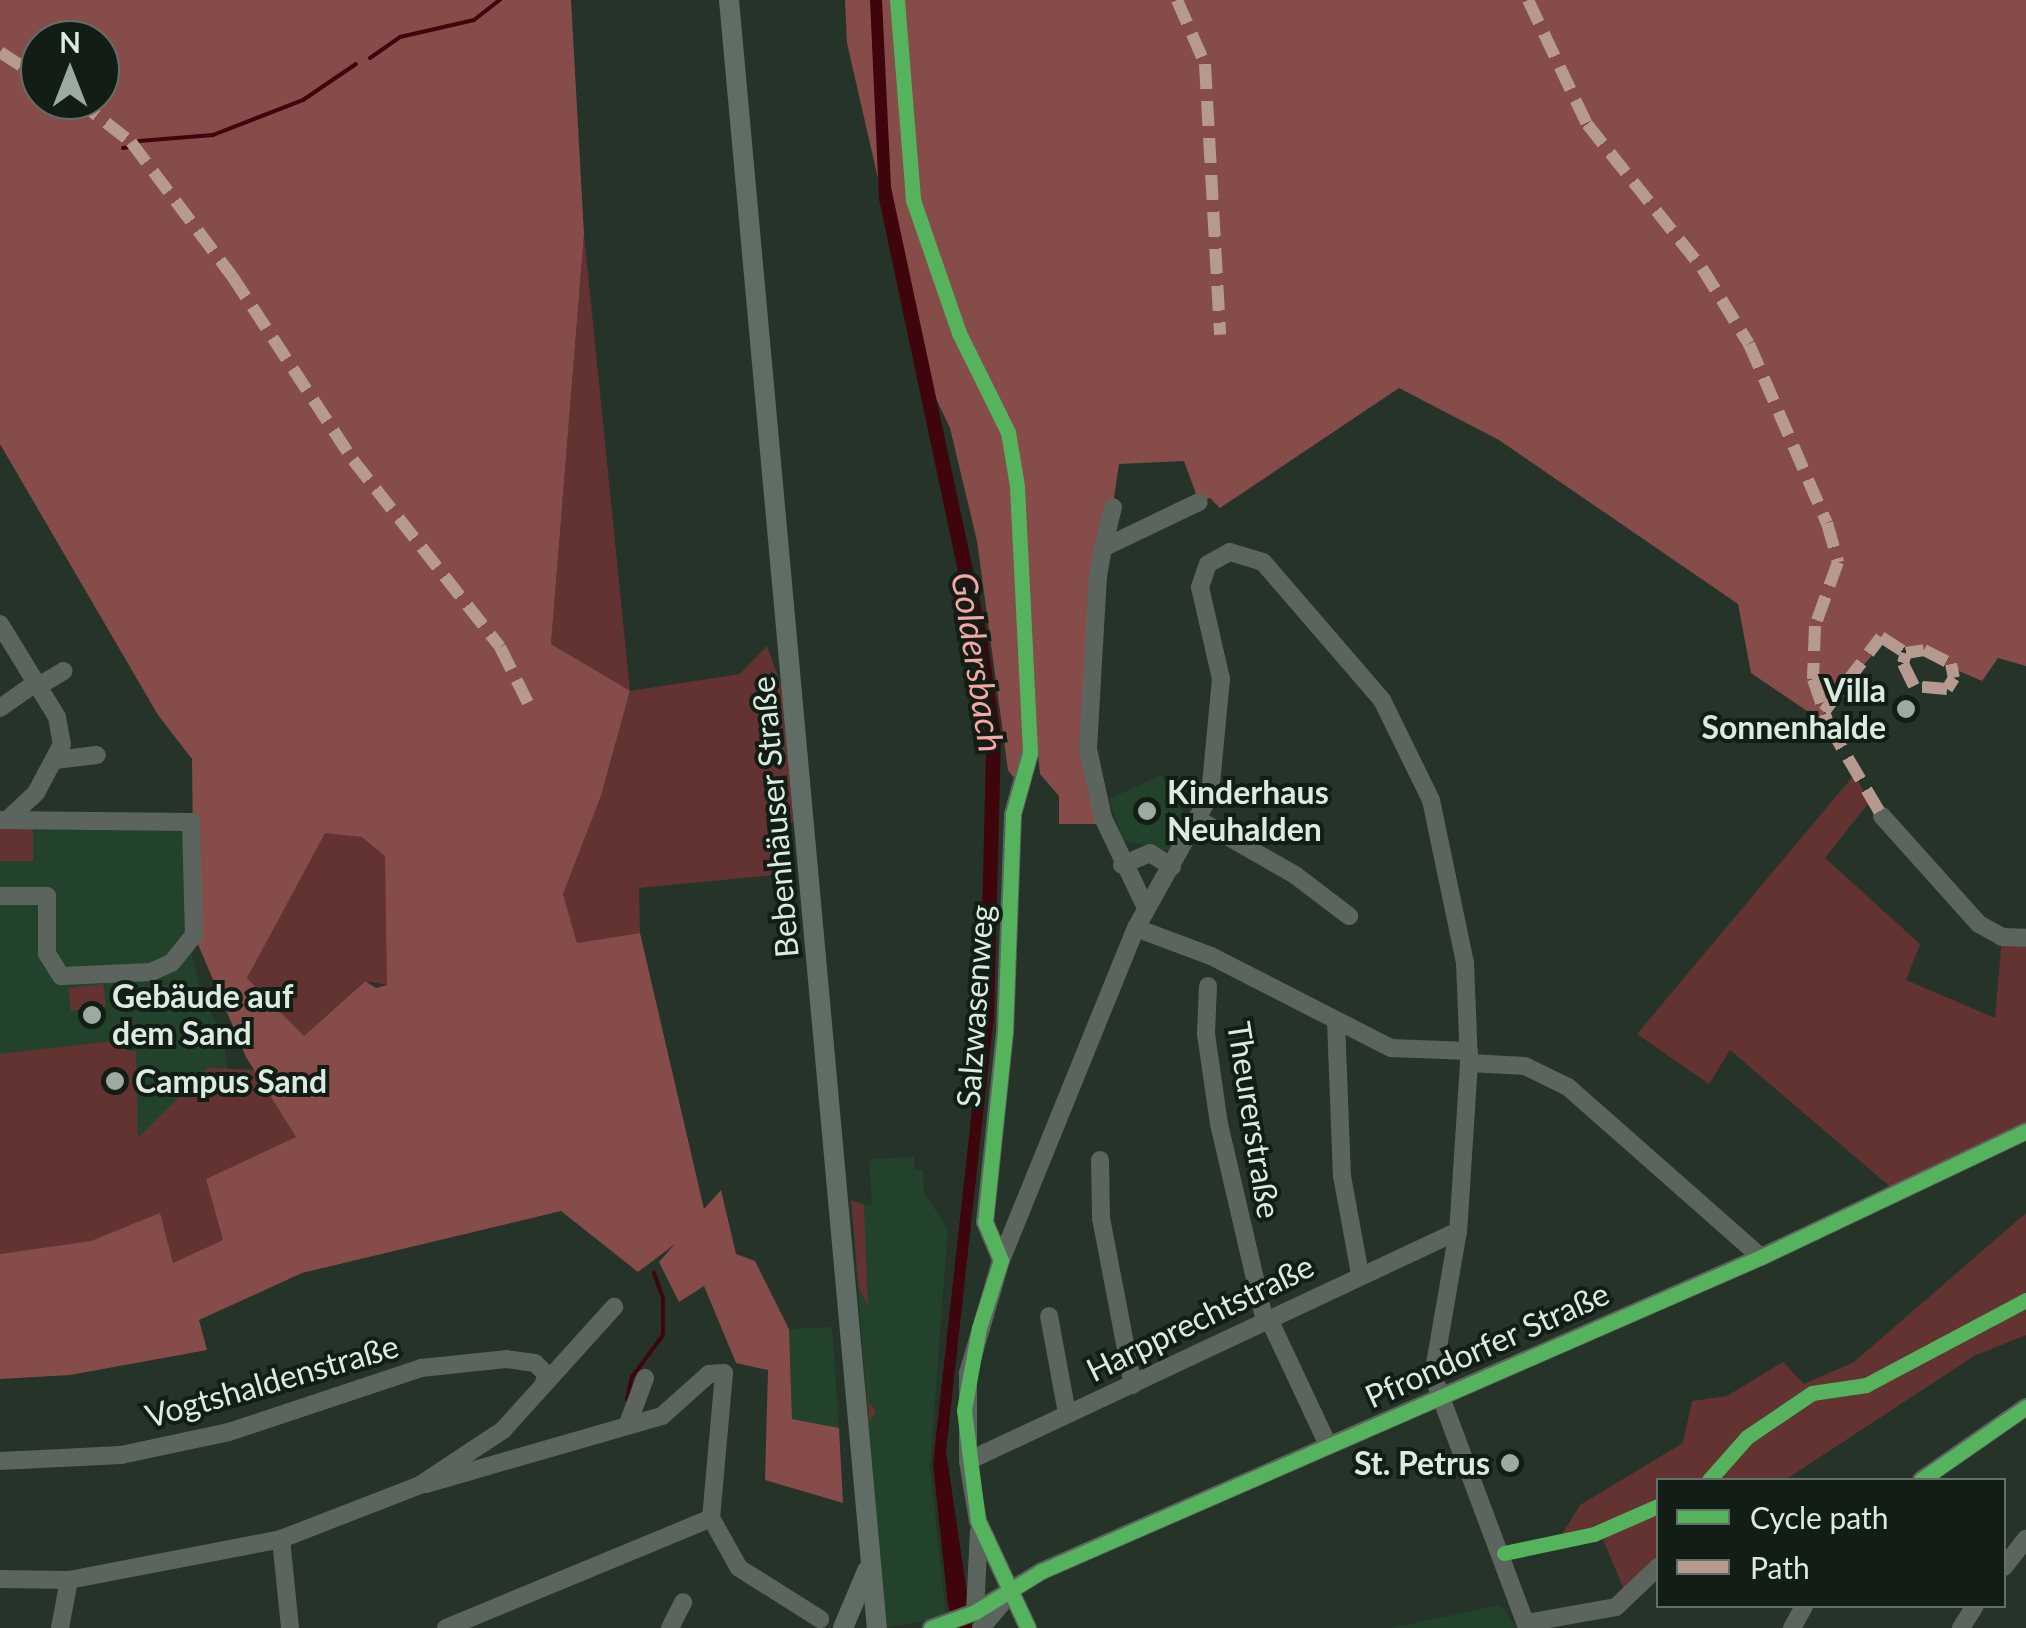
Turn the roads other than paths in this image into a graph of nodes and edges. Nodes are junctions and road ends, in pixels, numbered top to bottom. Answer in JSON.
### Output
{"nodes":[{"id":1,"x":729,"y":0,"type":"edge"},
{"id":2,"x":1198,"y":502,"type":"dead end"},
{"id":3,"x":1113,"y":507,"type":"dead end"},
{"id":4,"x":1103,"y":548,"type":"junction"},
{"id":5,"x":0,"y":624,"type":"edge"},
{"id":6,"x":64,"y":671,"type":"dead end"},
{"id":7,"x":36,"y":685,"type":"junction"},
{"id":8,"x":0,"y":708,"type":"edge"},
{"id":9,"x":1030,"y":754,"type":"dead end"},
{"id":10,"x":97,"y":755,"type":"dead end"},
{"id":11,"x":55,"y":760,"type":"junction"},
{"id":12,"x":1882,"y":816,"type":"dead end"},
{"id":13,"x":3,"y":820,"type":"edge"},
{"id":14,"x":1199,"y":820,"type":"junction"},
{"id":15,"x":1122,"y":866,"type":"junction"},
{"id":16,"x":1172,"y":867,"type":"junction"},
{"id":17,"x":0,"y":896,"type":"edge"},
{"id":18,"x":1146,"y":908,"type":"junction"},
{"id":19,"x":1349,"y":916,"type":"dead end"},
{"id":20,"x":1136,"y":928,"type":"junction"},
{"id":21,"x":2026,"y":938,"type":"edge"},
{"id":22,"x":1208,"y":986,"type":"dead end"},
{"id":23,"x":1338,"y":1022,"type":"junction"},
{"id":24,"x":1469,"y":1057,"type":"junction"},
{"id":25,"x":2026,"y":1129,"type":"edge"},
{"id":26,"x":1100,"y":1160,"type":"dead end"},
{"id":27,"x":1458,"y":1231,"type":"junction"},
{"id":28,"x":1761,"y":1258,"type":"junction"},
{"id":29,"x":1001,"y":1260,"type":"junction"},
{"id":30,"x":1360,"y":1274,"type":"junction"},
{"id":31,"x":614,"y":1307,"type":"dead end"},
{"id":32,"x":1049,"y":1316,"type":"dead end"},
{"id":33,"x":1267,"y":1320,"type":"junction"},
{"id":34,"x":646,"y":1378,"type":"dead end"},
{"id":35,"x":544,"y":1383,"type":"junction"},
{"id":36,"x":1133,"y":1385,"type":"junction"},
{"id":37,"x":1438,"y":1396,"type":"junction"},
{"id":38,"x":2026,"y":1407,"type":"edge"},
{"id":39,"x":1067,"y":1414,"type":"junction"},
{"id":40,"x":629,"y":1421,"type":"junction"},
{"id":41,"x":1328,"y":1445,"type":"junction"},
{"id":42,"x":0,"y":1461,"type":"edge"},
{"id":43,"x":968,"y":1461,"type":"junction"},
{"id":44,"x":1923,"y":1478,"type":"edge"},
{"id":45,"x":420,"y":1485,"type":"junction"},
{"id":46,"x":711,"y":1518,"type":"junction"},
{"id":47,"x":978,"y":1520,"type":"junction"},
{"id":48,"x":281,"y":1539,"type":"junction"},
{"id":49,"x":2026,"y":1540,"type":"edge"},
{"id":50,"x":2006,"y":1565,"type":"edge"},
{"id":51,"x":868,"y":1569,"type":"junction"},
{"id":52,"x":1656,"y":1570,"type":"edge"},
{"id":53,"x":979,"y":1576,"type":"junction"},
{"id":54,"x":0,"y":1579,"type":"edge"},
{"id":55,"x":69,"y":1580,"type":"junction"},
{"id":56,"x":1011,"y":1590,"type":"junction"},
{"id":57,"x":683,"y":1602,"type":"dead end"},
{"id":58,"x":820,"y":1619,"type":"dead end"},
{"id":59,"x":980,"y":1622,"type":"edge"},
{"id":60,"x":938,"y":1626,"type":"edge"},
{"id":61,"x":1526,"y":1626,"type":"edge"},
{"id":62,"x":60,"y":1628,"type":"edge"},
{"id":63,"x":290,"y":1628,"type":"edge"},
{"id":64,"x":446,"y":1628,"type":"edge"},
{"id":65,"x":670,"y":1628,"type":"edge"},
{"id":66,"x":843,"y":1628,"type":"edge"},
{"id":67,"x":877,"y":1628,"type":"edge"},
{"id":68,"x":1028,"y":1628,"type":"edge"}],
"edges":[{"from":1,"to":51,"type":"main road","name":"Bebenhäuser Straße"},
{"from":2,"to":4,"type":"street"},
{"from":3,"to":4,"type":"street"},
{"from":4,"to":15,"type":"street"},
{"from":5,"to":7,"type":"street"},
{"from":6,"to":7,"type":"street"},
{"from":7,"to":8,"type":"street"},
{"from":7,"to":11,"type":"street"},
{"from":9,"to":29,"type":"street","name":"Salzwasenweg"},
{"from":10,"to":11,"type":"street"},
{"from":11,"to":13,"type":"street"},
{"from":12,"to":21,"type":"street"},
{"from":13,"to":17,"type":"street"},
{"from":14,"to":16,"type":"street"},
{"from":14,"to":19,"type":"street"},
{"from":14,"to":24,"type":"street"},
{"from":15,"to":16,"type":"street"},
{"from":15,"to":18,"type":"street"},
{"from":16,"to":18,"type":"street"},
{"from":18,"to":20,"type":"street"},
{"from":20,"to":23,"type":"street"},
{"from":20,"to":29,"type":"street"},
{"from":22,"to":33,"type":"street","name":"Theurerstraße"},
{"from":23,"to":24,"type":"street"},
{"from":23,"to":30,"type":"street"},
{"from":24,"to":27,"type":"street"},
{"from":24,"to":28,"type":"street"},
{"from":25,"to":28,"type":"street","name":"Pfrondorfer Straße"},
{"from":26,"to":36,"type":"street"},
{"from":27,"to":30,"type":"street","name":"Harpprechtstraße"},
{"from":27,"to":37,"type":"street"},
{"from":28,"to":37,"type":"street","name":"Pfrondorfer Straße"},
{"from":29,"to":43,"type":"street"},
{"from":30,"to":33,"type":"street","name":"Harpprechtstraße"},
{"from":31,"to":35,"type":"street"},
{"from":32,"to":39,"type":"street"},
{"from":33,"to":36,"type":"street","name":"Harpprechtstraße"},
{"from":33,"to":41,"type":"street","name":"Theurerstraße"},
{"from":34,"to":40,"type":"street"},
{"from":35,"to":42,"type":"street","name":"Vogtshaldenstraße"},
{"from":35,"to":45,"type":"street"},
{"from":36,"to":39,"type":"street","name":"Harpprechtstraße"},
{"from":37,"to":41,"type":"street","name":"Pfrondorfer Straße"},
{"from":37,"to":61,"type":"street"},
{"from":38,"to":44,"type":"street"},
{"from":39,"to":43,"type":"street","name":"Harpprechtstraße"},
{"from":40,"to":45,"type":"street"},
{"from":40,"to":46,"type":"street"},
{"from":41,"to":56,"type":"street","name":"Pfrondorfer Straße"},
{"from":43,"to":47,"type":"street"},
{"from":45,"to":48,"type":"street"},
{"from":46,"to":58,"type":"street"},
{"from":46,"to":64,"type":"street"},
{"from":47,"to":53,"type":"street"},
{"from":47,"to":56,"type":"street"},
{"from":48,"to":55,"type":"street"},
{"from":48,"to":63,"type":"street"},
{"from":49,"to":50,"type":"street"},
{"from":51,"to":66,"type":"main road"},
{"from":51,"to":67,"type":"main road","name":"Bebenhäuser Straße"},
{"from":52,"to":61,"type":"street"},
{"from":53,"to":56,"type":"street"},
{"from":53,"to":59,"type":"street"},
{"from":54,"to":55,"type":"street"},
{"from":55,"to":62,"type":"street"},
{"from":56,"to":59,"type":"street","name":"Pfrondorfer Straße"},
{"from":56,"to":68,"type":"street"},
{"from":57,"to":65,"type":"street"},
{"from":59,"to":60,"type":"street","name":"Pfrondorfer Straße"}]}
